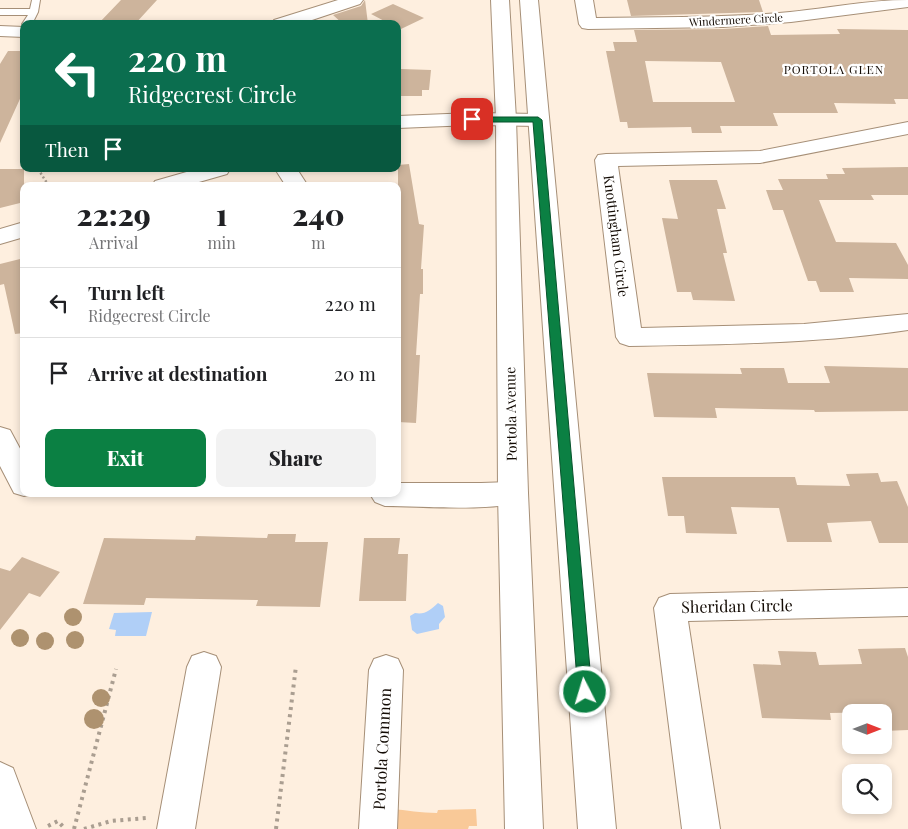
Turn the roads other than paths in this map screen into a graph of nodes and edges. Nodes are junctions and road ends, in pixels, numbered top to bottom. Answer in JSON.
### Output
{"nodes":[{"id":1,"x":12,"y":0,"type":"edge"},
{"id":2,"x":36,"y":0,"type":"edge"},
{"id":3,"x":354,"y":0,"type":"edge"},
{"id":4,"x":500,"y":0,"type":"edge"},
{"id":5,"x":529,"y":0,"type":"edge"},
{"id":6,"x":584,"y":0,"type":"edge"},
{"id":7,"x":908,"y":2,"type":"edge"},
{"id":8,"x":0,"y":12,"type":"edge"},
{"id":9,"x":13,"y":12,"type":"junction"},
{"id":10,"x":34,"y":12,"type":"junction"},
{"id":11,"x":29,"y":20,"type":"edge"},
{"id":12,"x":293,"y":20,"type":"edge"},
{"id":13,"x":20,"y":30,"type":"edge"},
{"id":14,"x":0,"y":32,"type":"edge"},
{"id":15,"x":506,"y":119,"type":"junction"},
{"id":16,"x":538,"y":120,"type":"junction"},
{"id":17,"x":401,"y":122,"type":"edge"},
{"id":18,"x":908,"y":128,"type":"edge"},
{"id":19,"x":209,"y":172,"type":"edge"},
{"id":20,"x":176,"y":182,"type":"edge"},
{"id":21,"x":20,"y":230,"type":"edge"},
{"id":22,"x":0,"y":237,"type":"edge"},
{"id":23,"x":908,"y":322,"type":"edge"},
{"id":24,"x":0,"y":437,"type":"edge"},
{"id":25,"x":20,"y":477,"type":"edge"},
{"id":26,"x":513,"y":493,"type":"junction"},
{"id":27,"x":401,"y":494,"type":"edge"},
{"id":28,"x":908,"y":602,"type":"edge"},
{"id":29,"x":204,"y":667,"type":"dead end"},
{"id":30,"x":386,"y":670,"type":"dead end"},
{"id":31,"x":0,"y":780,"type":"edge"},
{"id":32,"x":178,"y":818,"type":"edge"},
{"id":33,"x":17,"y":829,"type":"edge"},
{"id":34,"x":378,"y":829,"type":"edge"},
{"id":35,"x":524,"y":829,"type":"edge"},
{"id":36,"x":596,"y":829,"type":"edge"},
{"id":37,"x":702,"y":829,"type":"edge"}],
"edges":[{"from":1,"to":9,"type":"lane"},
{"from":2,"to":10,"type":"lane"},
{"from":3,"to":12,"type":"street"},
{"from":4,"to":15,"type":"street","name":"Portola Avenue"},
{"from":5,"to":16,"type":"street"},
{"from":6,"to":7,"type":"street","name":"Windermere Circle"},
{"from":8,"to":9,"type":"lane"},
{"from":9,"to":10,"type":"lane"},
{"from":10,"to":11,"type":"lane"},
{"from":13,"to":14,"type":"street"},
{"from":15,"to":16,"type":"street"},
{"from":15,"to":17,"type":"street"},
{"from":15,"to":26,"type":"street","name":"Portola Avenue"},
{"from":16,"to":36,"type":"street"},
{"from":18,"to":23,"type":"street","name":"Knottingham Circle"},
{"from":19,"to":20,"type":"street"},
{"from":21,"to":22,"type":"street"},
{"from":24,"to":25,"type":"street"},
{"from":26,"to":27,"type":"street"},
{"from":26,"to":35,"type":"street","name":"Portola Avenue"},
{"from":28,"to":37,"type":"street","name":"Sheridan Circle"},
{"from":29,"to":32,"type":"street"},
{"from":30,"to":34,"type":"street","name":"Portola Common"},
{"from":31,"to":33,"type":"street"}]}
